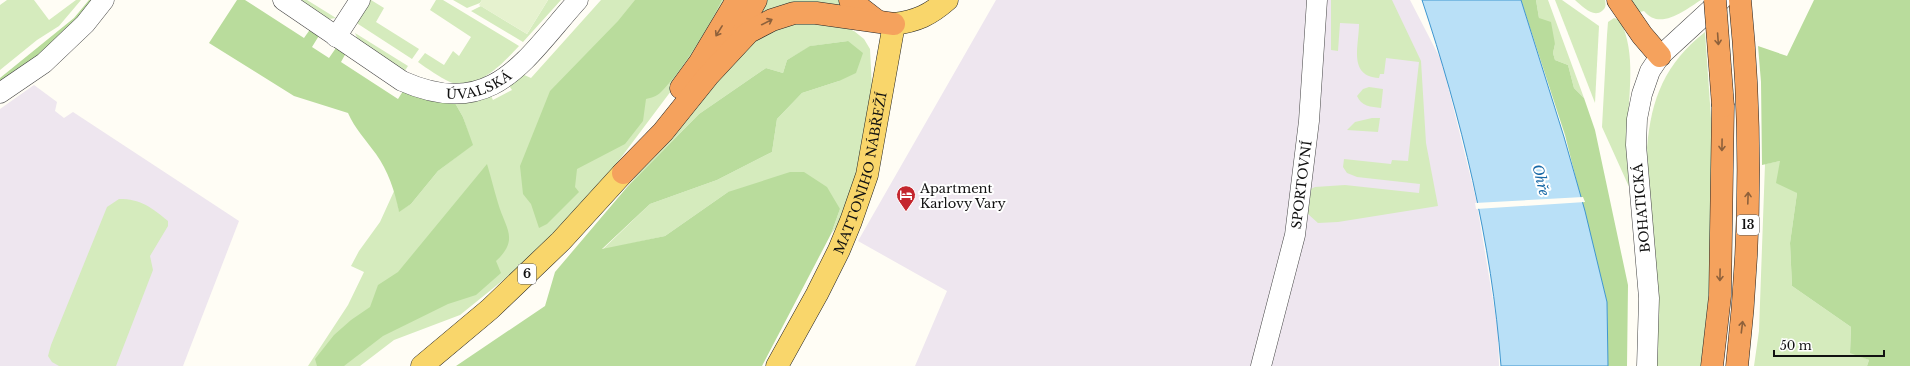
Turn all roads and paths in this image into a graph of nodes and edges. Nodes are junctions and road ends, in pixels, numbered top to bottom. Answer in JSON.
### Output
{"nodes":[{"id":1,"x":104,"y":0,"type":"edge"},
{"id":2,"x":283,"y":0,"type":"edge"},
{"id":3,"x":360,"y":0,"type":"edge"},
{"id":4,"x":578,"y":0,"type":"edge"},
{"id":5,"x":737,"y":0,"type":"edge"},
{"id":6,"x":756,"y":0,"type":"edge"},
{"id":7,"x":850,"y":0,"type":"edge"},
{"id":8,"x":947,"y":0,"type":"edge"},
{"id":9,"x":1317,"y":0,"type":"edge"},
{"id":10,"x":1618,"y":0,"type":"edge"},
{"id":11,"x":1716,"y":0,"type":"edge"},
{"id":12,"x":1721,"y":0,"type":"edge"},
{"id":13,"x":1740,"y":0,"type":"edge"},
{"id":14,"x":887,"y":23,"type":"junction"},
{"id":15,"x":336,"y":37,"type":"junction"},
{"id":16,"x":1660,"y":56,"type":"junction"},
{"id":17,"x":708,"y":76,"type":"junction"},
{"id":18,"x":0,"y":93,"type":"edge"},
{"id":19,"x":623,"y":173,"type":"junction"},
{"id":20,"x":422,"y":366,"type":"edge"},
{"id":21,"x":777,"y":366,"type":"edge"},
{"id":22,"x":1261,"y":366,"type":"edge"},
{"id":23,"x":1647,"y":366,"type":"edge"},
{"id":24,"x":1712,"y":366,"type":"edge"},
{"id":25,"x":1737,"y":366,"type":"edge"}],
"edges":[{"from":1,"to":18,"type":"street"},
{"from":2,"to":15,"type":"street","name":"ÚVALSKÁ"},
{"from":3,"to":15,"type":"street"},
{"from":4,"to":15,"type":"street","name":"ÚVALSKÁ"},
{"from":5,"to":19,"type":"highway","number":"6","one_way":true},
{"from":6,"to":17,"type":"highway","number":"6"},
{"from":7,"to":14,"type":"highway"},
{"from":8,"to":14,"type":"main road"},
{"from":9,"to":22,"type":"street","name":"SPORTOVNÍ"},
{"from":10,"to":16,"type":"highway"},
{"from":11,"to":24,"type":"highway","number":"13","one_way":true,"bridge":true},
{"from":12,"to":16,"type":"street","name":"BOHATICKÁ"},
{"from":25,"to":13,"type":"highway","number":"13","one_way":true},
{"from":17,"to":14,"type":"highway","one_way":true},
{"from":14,"to":21,"type":"main road","name":"MATTONIHO NÁBŘEŽÍ"},
{"from":16,"to":23,"type":"street","name":"BOHATICKÁ"},
{"from":17,"to":19,"type":"highway","number":"6"},
{"from":19,"to":20,"type":"main road","number":"6"}]}
